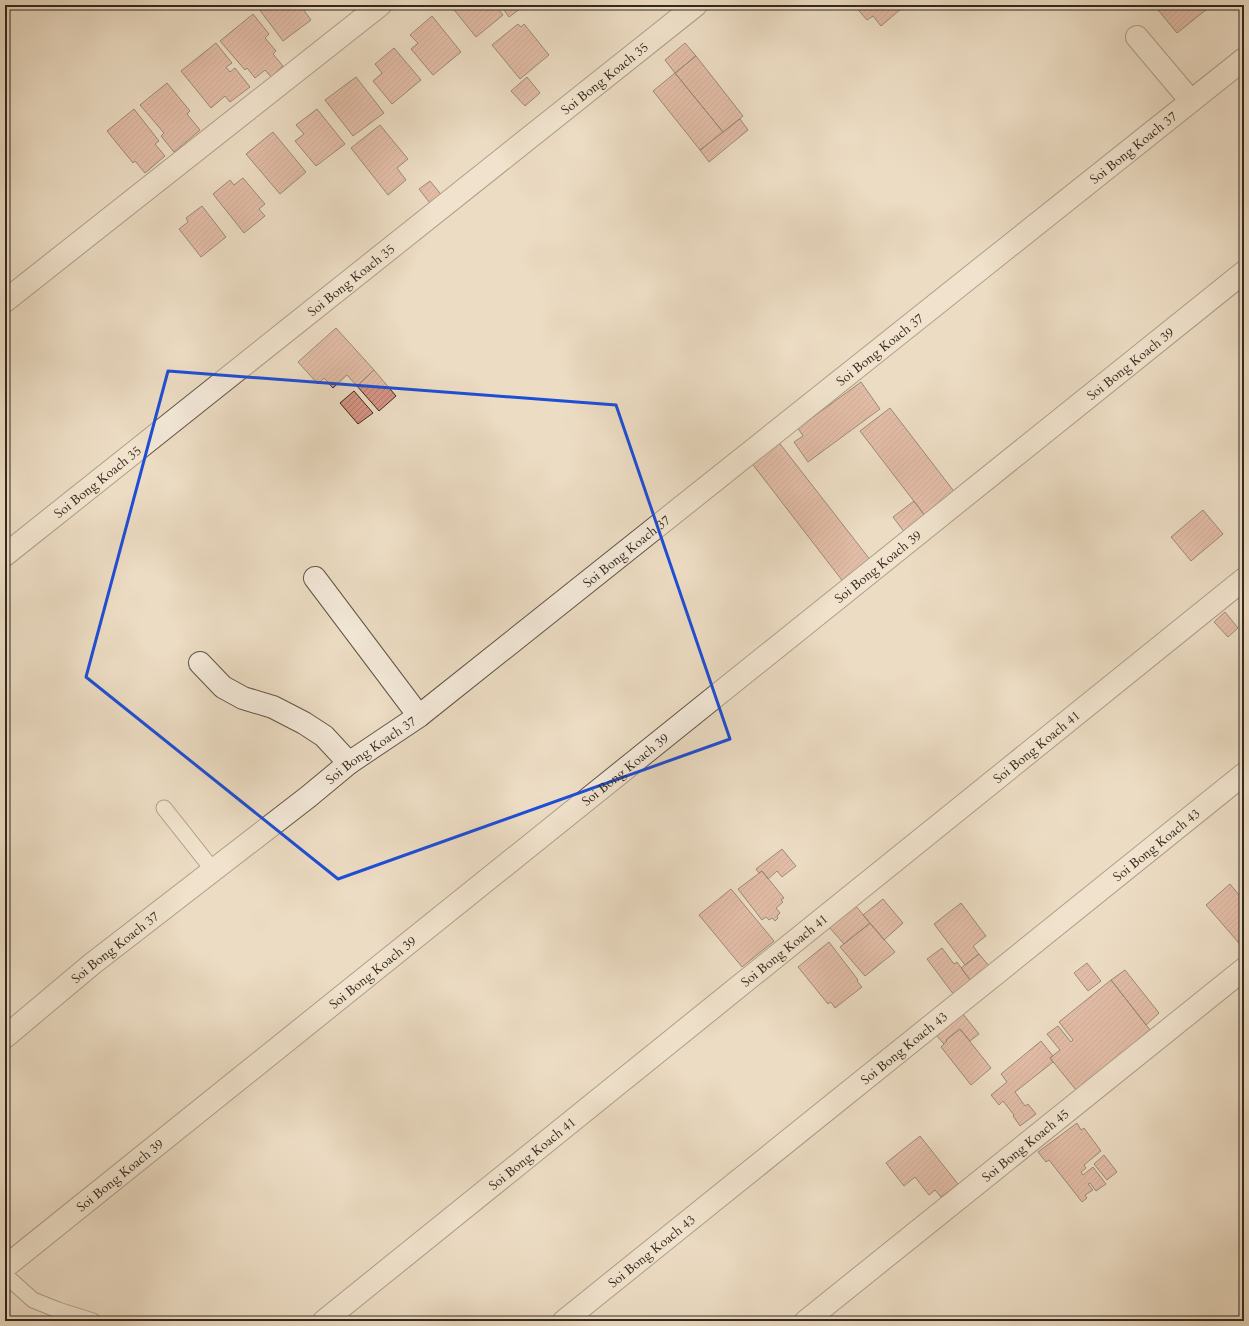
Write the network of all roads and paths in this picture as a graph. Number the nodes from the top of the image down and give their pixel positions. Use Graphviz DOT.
graph roads {
  1 [pos="380,5"];
  2 [pos="696,5"];
  3 [pos="1137,36"];
  4 [pos="1244,59"];
  5 [pos="1191,101"];
  6 [pos="1244,272"];
  7 [pos="5,300"];
  8 [pos="5,555"];
  9 [pos="315,578"];
  10 [pos="1244,579"];
  11 [pos="200,663"];
  12 [pos="419,716"];
  13 [pos="349,762"];
  14 [pos="1244,774"];
  15 [pos="164,808"];
  16 [pos="213,870"];
  17 [pos="1244,969"];
  18 [pos="5,1037"];
  19 [pos="5,1267"];
  20 [pos="5,1275"];
  21 [pos="93,1321"];
  22 [pos="324,1321"];
  23 [pos="564,1321"];
  24 [pos="806,1321"];
  1 -- 7 [label="street"];
  2 -- 8 [label="street, Soi Bong Koach 35"];
  3 -- 5 [label="street"];
  4 -- 5 [label="street, Soi Bong Koach 37"];
  5 -- 12 [label="street, Soi Bong Koach 37"];
  6 -- 19 [label="street, Soi Bong Koach 39"];
  9 -- 12 [label="street"];
  10 -- 22 [label="street, Soi Bong Koach 41"];
  11 -- 13 [label="street"];
  12 -- 13 [label="street, Soi Bong Koach 37"];
  13 -- 16 [label="street, Soi Bong Koach 37"];
  14 -- 23 [label="street, Soi Bong Koach 43"];
  15 -- 16 [label="lane"];
  16 -- 18 [label="street, Soi Bong Koach 37"];
  17 -- 24 [label="street, Soi Bong Koach 45"];
  20 -- 21 [label="lane"];
}
